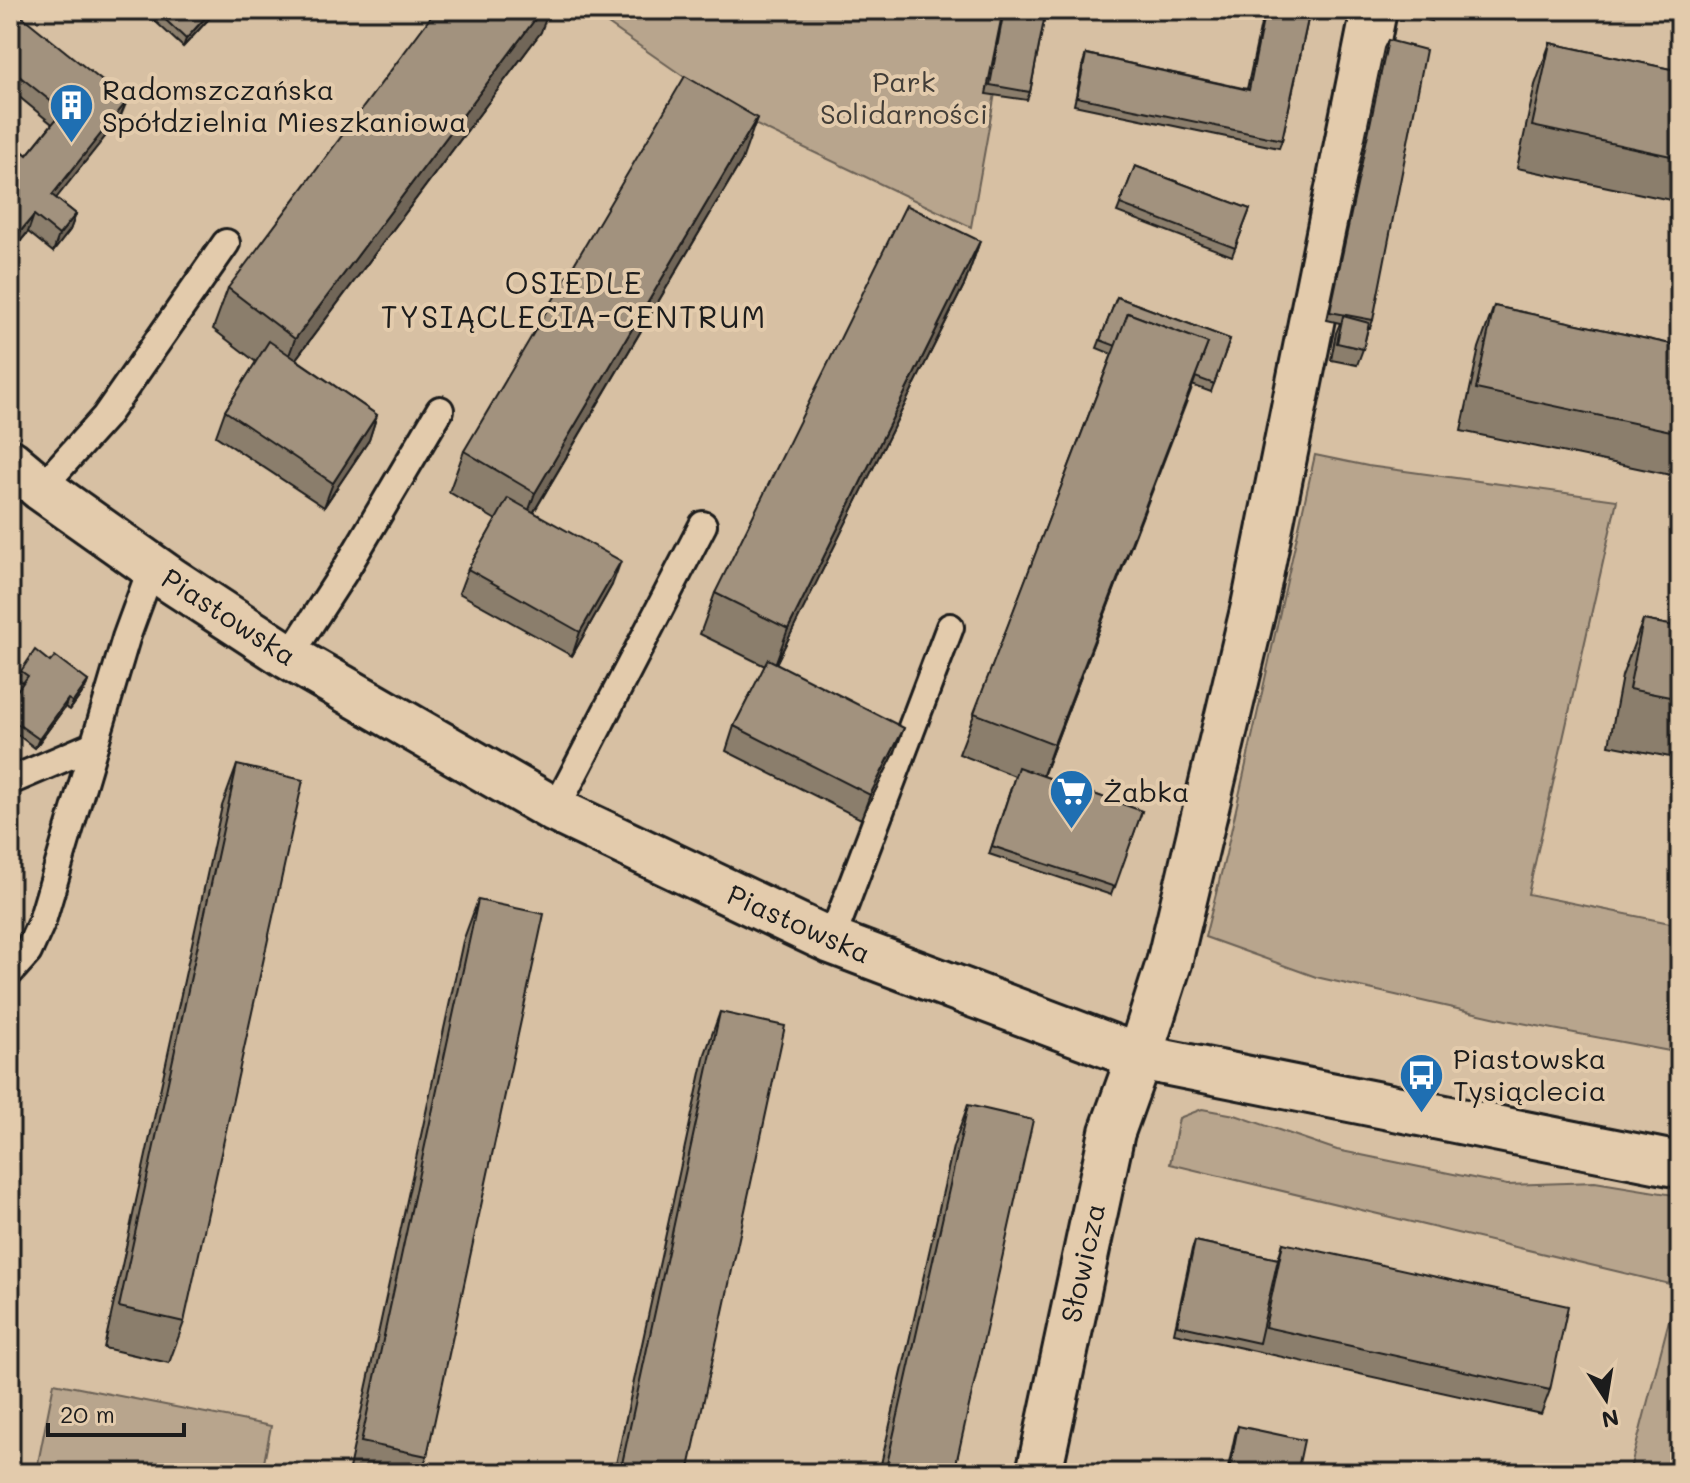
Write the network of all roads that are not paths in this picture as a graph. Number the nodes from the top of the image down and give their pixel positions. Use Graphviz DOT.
graph roads {
  1 [pos="1374,10"];
  2 [pos="226,243"];
  3 [pos="440,410"];
  4 [pos="26,475"];
  5 [pos="703,525"];
  6 [pos="152,567"];
  7 [pos="950,627"];
  8 [pos="289,657"];
  9 [pos="94,745"];
  10 [pos="10,781"];
  11 [pos="555,810"];
  12 [pos="831,941"];
  13 [pos="10,972"];
  14 [pos="1139,1057"];
  15 [pos="1680,1165"];
  16 [pos="1039,1473"];
  1 -- 14 [label="street, Słowicza"];
  2 -- 4 [label="lane"];
  3 -- 8 [label="lane"];
  4 -- 6 [label="street, Piastowska"];
  5 -- 11 [label="lane"];
  6 -- 8 [label="street, Piastowska"];
  6 -- 9 [label="lane"];
  7 -- 12 [label="lane"];
  8 -- 11 [label="street, Piastowska"];
  9 -- 10 [label="lane"];
  9 -- 13 [label="lane"];
  11 -- 12 [label="street, Piastowska"];
  12 -- 14 [label="street, Piastowska"];
  14 -- 15 [label="street, Piastowska"];
  14 -- 16 [label="street, Słowicza"];
}
